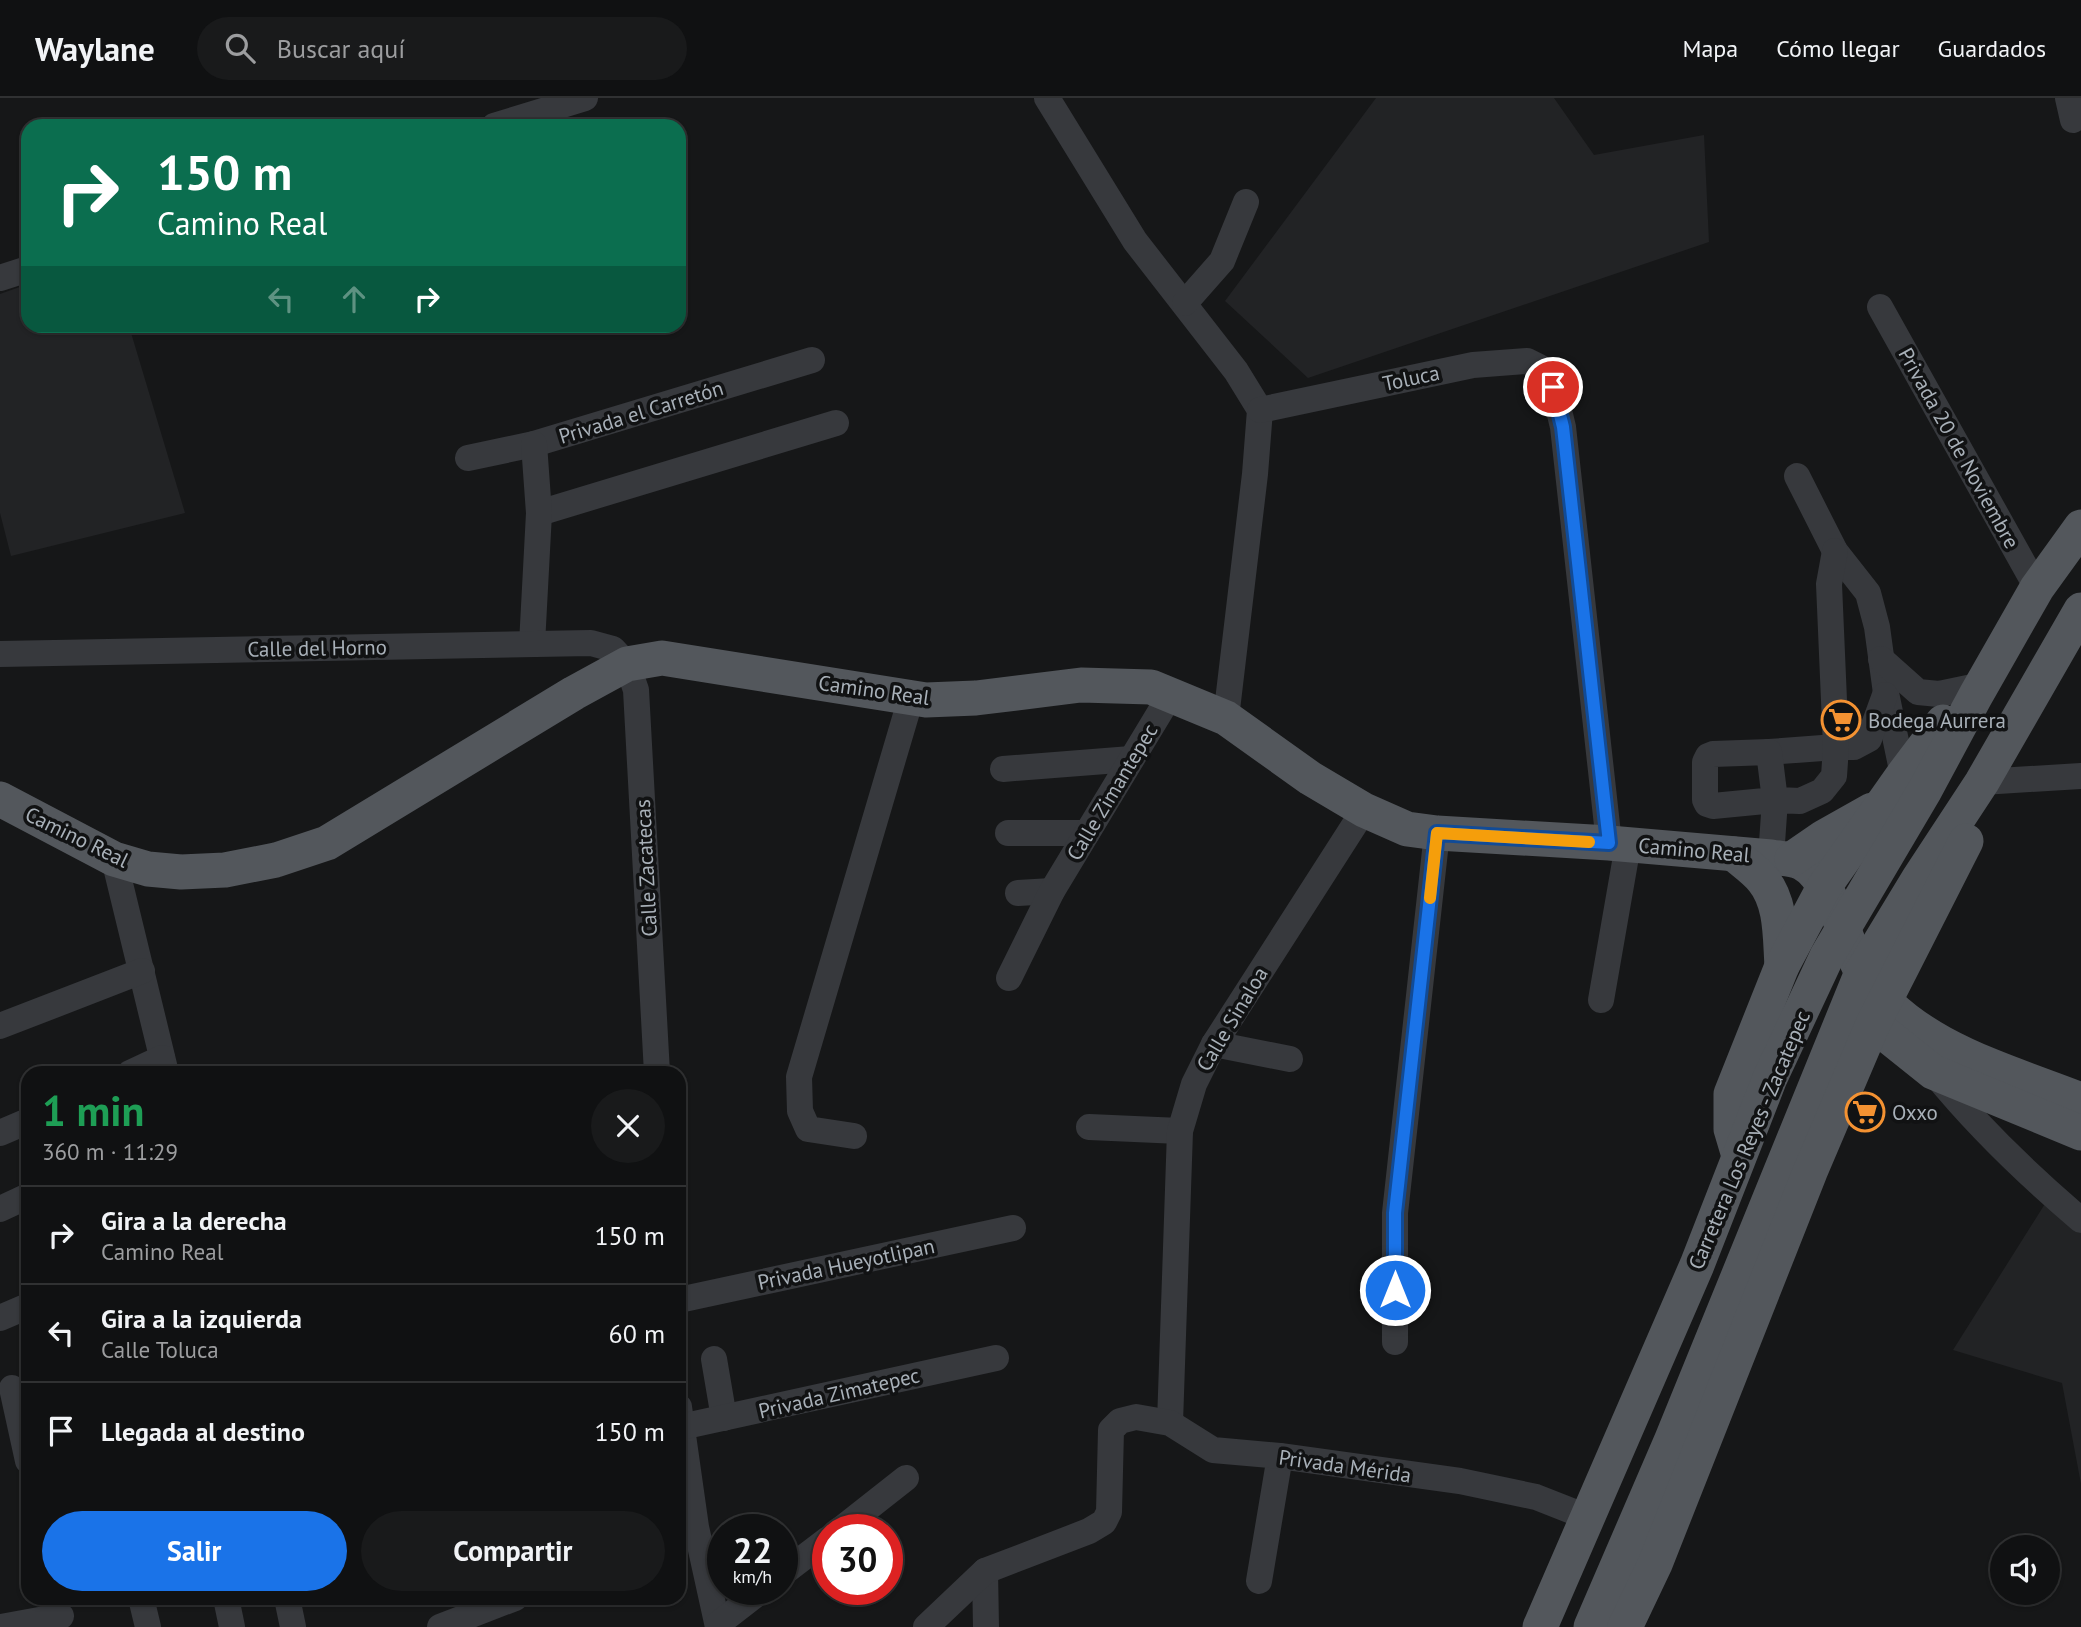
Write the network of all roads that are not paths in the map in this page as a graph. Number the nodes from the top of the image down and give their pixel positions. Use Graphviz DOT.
graph roads {
  1 [pos="585,98"];
  2 [pos="1047,98"];
  3 [pos="518,119"];
  4 [pos="1246,202"];
  5 [pos="21,272"];
  6 [pos="0,278"];
  7 [pos="1185,303"];
  8 [pos="1880,307"];
  9 [pos="812,360"];
  10 [pos="1260,410"];
  11 [pos="836,423"];
  12 [pos="534,444"];
  13 [pos="468,458"];
  14 [pos="1797,476"];
  15 [pos="540,513"];
  16 [pos="2081,527"];
  17 [pos="1835,551"];
  18 [pos="2037,588"];
  19 [pos="2081,610"];
  20 [pos="532,644"];
  21 [pos="2068,651"];
  22 [pos="0,654"];
  23 [pos="1881,659"];
  24 [pos="627,664"];
  25 [pos="1979,690"];
  26 [pos="1886,693"];
  27 [pos="1171,694"];
  28 [pos="911,698"];
  29 [pos="1226,718"];
  30 [pos="1836,747"];
  31 [pos="1769,752"];
  32 [pos="1131,759"];
  33 [pos="1003,769"];
  34 [pos="1903,775"];
  35 [pos="2081,776"];
  36 [pos="1973,795"];
  37 [pos="0,799"];
  38 [pos="1775,800"];
  39 [pos="1882,805"];
  40 [pos="1364,810"];
  41 [pos="1008,833"];
  42 [pos="1087,833"];
  43 [pos="1437,833"];
  44 [pos="1618,844"];
  45 [pos="1734,854"];
  46 [pos="1781,858"];
  47 [pos="114,859"];
  48 [pos="1052,891"];
  49 [pos="1018,893"];
  50 [pos="1817,900"];
  51 [pos="1835,942"];
  52 [pos="1782,966"];
  53 [pos="142,971"];
  54 [pos="1009,978"];
  55 [pos="1867,999"];
  56 [pos="1601,1000"];
  57 [pos="0,1026"];
  58 [pos="1214,1044"];
  59 [pos="1290,1059"];
  60 [pos="164,1065"];
  61 [pos="657,1066"];
  62 [pos="1933,1072"];
  63 [pos="21,1124"];
  64 [pos="2081,1124"];
  65 [pos="1089,1127"];
  66 [pos="1180,1131"];
  67 [pos="0,1133"];
  68 [pos="854,1136"];
  69 [pos="1739,1156"];
  70 [pos="21,1199"];
  71 [pos="0,1209"];
  72 [pos="2081,1220"];
  73 [pos="1013,1228"];
  74 [pos="686,1298"];
  75 [pos="21,1309"];
  76 [pos="0,1318"];
  77 [pos="1395,1342"];
  78 [pos="996,1358"];
  79 [pos="714,1359"];
  80 [pos="12,1388"];
  81 [pos="686,1417"];
  82 [pos="724,1418"];
  83 [pos="1170,1423"];
  84 [pos="21,1429"];
  85 [pos="1280,1456"];
  86 [pos="906,1478"];
  87 [pos="686,1502"];
  88 [pos="860,1514"];
  89 [pos="1587,1517"];
  90 [pos="688,1531"];
  91 [pos="812,1551"];
  92 [pos="798,1562"];
  93 [pos="985,1571"];
  94 [pos="1259,1581"];
  95 [pos="143,1605"];
  96 [pos="227,1605"];
  97 [pos="288,1605"];
  98 [pos="497,1605"];
  99 [pos="743,1605"];
  100 [pos="60,1611"];
  101 [pos="0,1612"];
  102 [pos="718,1625"];
  103 [pos="1,1627"];
  104 [pos="148,1627"];
  105 [pos="232,1627"];
  106 [pos="293,1627"];
  107 [pos="440,1627"];
  108 [pos="926,1627"];
  109 [pos="986,1627"];
  110 [pos="1540,1627"];
  111 [pos="1591,1627"];
  112 [pos="1625,1627"];
  1 -- 3 [label="street"];
  2 -- 7 [label="street"];
  4 -- 7 [label="street"];
  5 -- 6 [label="street"];
  7 -- 10 [label="street"];
  8 -- 18 [label="street, Privada 20 de Noviembre"];
  9 -- 12 [label="street, Privada el Carretón"];
  10 -- 29 [label="street"];
  10 -- 44 [label="street, Toluca"];
  11 -- 15 [label="street"];
  12 -- 13 [label="street, Privada el Carretón"];
  12 -- 15 [label="street"];
  14 -- 17 [label="street"];
  15 -- 20 [label="street"];
  16 -- 18 [label="main road, Carretera Los Reyes - Zacatepec"];
  17 -- 23 [label="street"];
  17 -- 30 [label="street"];
  18 -- 25 [label="main road, Carretera Los Reyes - Zacatepec"];
  19 -- 21 [label="main road, Carretera Los Reyes - Zacatepec"];
  20 -- 22 [label="street, Calle del Horno"];
  20 -- 24 [label="street, Calle del Horno"];
  21 -- 36 [label="main road, Carretera Los Reyes - Zacatepec"];
  23 -- 25 [label="street"];
  23 -- 26 [label="street"];
  24 -- 28 [label="main road, Camino Real"];
  24 -- 47 [label="main road, Camino Real"];
  24 -- 61 [label="street, Calle Zacatecas"];
  25 -- 34 [label="main road"];
  25 -- 51 [label="main road, Carretera Los Reyes - Zacatepec"];
  26 -- 30 [label="street"];
  26 -- 34 [label="street"];
  27 -- 28 [label="main road, Camino Real"];
  27 -- 29 [label="main road, Camino Real"];
  27 -- 32 [label="street, Calle Zimantepec"];
  28 -- 68 [label="street"];
  29 -- 40 [label="main road, Camino Real"];
  30 -- 31 [label="street"];
  30 -- 38 [label="street"];
  31 -- 38 [label="street"];
  31 -- 38 [label="street"];
  32 -- 33 [label="street"];
  32 -- 42 [label="street, Calle Zimantepec"];
  34 -- 39 [label="main road"];
  35 -- 36 [label="street"];
  36 -- 55 [label="main road, Carretera Los Reyes - Zacatepec"];
  37 -- 47 [label="main road, Camino Real"];
  38 -- 46 [label="street"];
  39 -- 46 [label="main road"];
  39 -- 50 [label="main road"];
  40 -- 43 [label="main road, Camino Real"];
  40 -- 58 [label="street, Calle Sinaloa"];
  41 -- 42 [label="street"];
  42 -- 48 [label="street, Calle Zimantepec"];
  43 -- 44 [label="main road, Camino Real"];
  43 -- 77 [label="street"];
  44 -- 45 [label="main road, Camino Real"];
  44 -- 56 [label="street"];
  45 -- 46 [label="main road, Camino Real"];
  45 -- 52 [label="main road"];
  46 -- 50 [label="main road, Camino Real"];
  47 -- 53 [label="street"];
  48 -- 49 [label="street"];
  48 -- 54 [label="street, Calle Zimantepec"];
  50 -- 51 [label="main road, Camino Real"];
  50 -- 52 [label="main road"];
  51 -- 55 [label="main road, Camino Real"];
  51 -- 69 [label="main road, Carretera Los Reyes - Zacatepec"];
  52 -- 69 [label="main road"];
  53 -- 57 [label="street"];
  53 -- 60 [label="street"];
  55 -- 62 [label="main road"];
  55 -- 64 [label="main road"];
  55 -- 111 [label="main road, Carretera Los Reyes - Zacatepec"];
  55 -- 112 [label="main road"];
  58 -- 59 [label="street"];
  58 -- 66 [label="street, Calle Sinaloa"];
  62 -- 64 [label="main road"];
  62 -- 72 [label="street"];
  63 -- 67 [label="street"];
  65 -- 66 [label="street"];
  66 -- 83 [label="street, Calle Sinaloa"];
  69 -- 89 [label="main road, Carretera Los Reyes - Zacatepec"];
  70 -- 71 [label="street"];
  73 -- 74 [label="street, Privada Hueyotlipan"];
  75 -- 76 [label="street"];
  78 -- 82 [label="street, Privada Zimatepec"];
  79 -- 82 [label="street"];
  80 -- 84 [label="street"];
  81 -- 82 [label="street, Privada Zimatepec"];
  83 -- 85 [label="street, Privada Mérida"];
  83 -- 93 [label="street, Privada Mérida"];
  85 -- 89 [label="street, Privada Mérida"];
  85 -- 94 [label="street"];
  86 -- 88 [label="street"];
  87 -- 90 [label="street"];
  89 -- 110 [label="main road, Carretera Los Reyes - Zacatepec"];
  90 -- 102 [label="street"];
  91 -- 92 [label="street"];
  93 -- 108 [label="street"];
  93 -- 109 [label="street"];
  95 -- 104 [label="street"];
  96 -- 105 [label="street"];
  97 -- 106 [label="street"];
  98 -- 107 [label="street"];
  99 -- 102 [label="street"];
  100 -- 101 [label="street"];
  100 -- 103 [label="street"];
}
